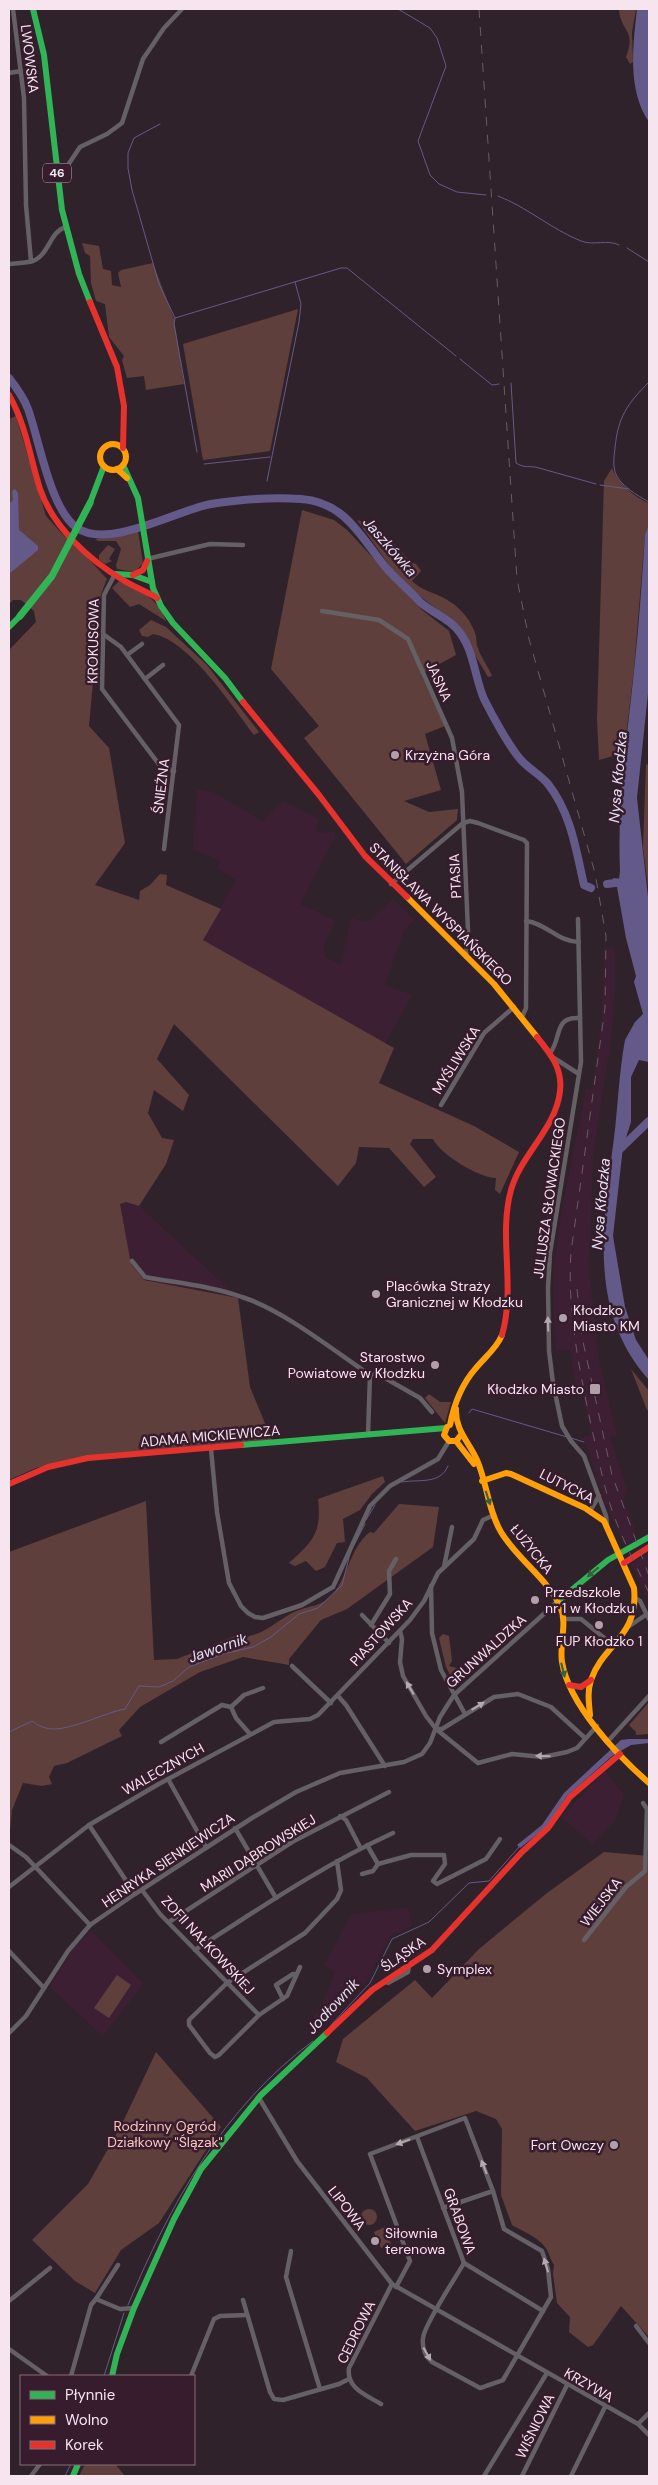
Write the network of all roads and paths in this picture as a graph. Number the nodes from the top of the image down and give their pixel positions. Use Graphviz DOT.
graph roads {
  1 [pos="33,9"];
  2 [pos="182,9"];
  3 [pos="11,12"];
  4 [pos="21,72"];
  5 [pos="9,73"];
  6 [pos="58,175"];
  7 [pos="66,226"];
  8 [pos="31,262"];
  9 [pos="9,264"];
  10 [pos="9,395"];
  11 [pos="122,431"];
  12 [pos="115,444"];
  13 [pos="123,448"];
  14 [pos="104,466"];
  15 [pos="117,468"];
  16 [pos="98,486"];
  17 [pos="244,545"];
  18 [pos="147,559"];
  19 [pos="115,574"];
  20 [pos="133,576"];
  21 [pos="152,582"];
  22 [pos="139,587"];
  23 [pos="158,599"];
  24 [pos="322,611"];
  25 [pos="9,627"];
  26 [pos="103,634"];
  27 [pos="142,644"];
  28 [pos="127,654"];
  29 [pos="164,665"];
  30 [pos="145,679"];
  31 [pos="174,771"];
  32 [pos="463,823"];
  33 [pos="164,849"];
  34 [pos="391,884"];
  35 [pos="578,919"];
  36 [pos="526,921"];
  37 [pos="579,942"];
  38 [pos="466,957"];
  39 [pos="514,1008"];
  40 [pos="522,1017"];
  41 [pos="580,1018"];
  42 [pos="552,1055"];
  43 [pos="579,1074"];
  44 [pos="441,1105"];
  45 [pos="132,1261"];
  46 [pos="370,1375"];
  47 [pos="432,1412"];
  48 [pos="450,1433"];
  49 [pos="368,1435"];
  50 [pos="211,1449"];
  51 [pos="481,1477"];
  52 [pos="9,1484"];
  53 [pos="599,1496"];
  54 [pos="590,1511"];
  55 [pos="494,1515"];
  56 [pos="607,1524"];
  57 [pos="452,1527"];
  58 [pos="649,1537"];
  59 [pos="649,1547"];
  60 [pos="621,1554"];
  61 [pos="396,1559"];
  62 [pos="624,1562"];
  63 [pos="444,1567"];
  64 [pos="431,1586"];
  65 [pos="568,1594"];
  66 [pos="635,1598"];
  67 [pos="557,1602"];
  68 [pos="647,1614"];
  69 [pos="362,1615"];
  70 [pos="563,1616"];
  71 [pos="649,1619"];
  72 [pos="371,1624"];
  73 [pos="628,1627"];
  74 [pos="400,1631"];
  75 [pos="389,1643"];
  76 [pos="614,1646"];
  77 [pos="292,1666"];
  78 [pos="591,1680"];
  79 [pos="569,1685"];
  80 [pos="263,1688"];
  81 [pos="454,1695"];
  82 [pos="338,1696"];
  83 [pos="649,1696"];
  84 [pos="331,1703"];
  85 [pos="230,1707"];
  86 [pos="465,1714"];
  87 [pos="590,1717"];
  88 [pos="597,1726"];
  89 [pos="436,1729"];
  90 [pos="250,1734"];
  91 [pos="585,1738"];
  92 [pos="161,1742"];
  93 [pos="615,1748"];
  94 [pos="385,1766"];
  95 [pos="168,1779"];
  96 [pos="649,1783"];
  97 [pos="388,1792"];
  98 [pos="643,1802"];
  99 [pos="340,1816"];
  100 [pos="89,1825"];
  101 [pos="235,1828"];
  102 [pos="393,1833"];
  103 [pos="500,1839"];
  104 [pos="9,1845"];
  105 [pos="367,1845"];
  106 [pos="206,1847"];
  107 [pos="360,1847"];
  108 [pos="647,1851"];
  109 [pos="337,1861"];
  110 [pos="378,1864"];
  111 [pos="34,1866"];
  112 [pos="256,1866"];
  113 [pos="362,1874"];
  114 [pos="9,1887"];
  115 [pos="142,1890"];
  116 [pos="135,1894"];
  117 [pos="276,1898"];
  118 [pos="169,1922"];
  119 [pos="90,1925"];
  120 [pos="584,1940"];
  121 [pos="196,1950"];
  122 [pos="9,1951"];
  123 [pos="300,1966"];
  124 [pos="296,1975"];
  125 [pos="227,1983"];
  126 [pos="44,1988"];
  127 [pos="282,1999"];
  128 [pos="259,2015"];
  129 [pos="9,2033"];
  130 [pos="259,2098"];
  131 [pos="417,2136"];
  132 [pos="493,2191"];
  133 [pos="443,2208"];
  134 [pos="290,2251"];
  135 [pos="464,2263"];
  136 [pos="118,2265"];
  137 [pos="50,2268"];
  138 [pos="394,2286"];
  139 [pos="96,2299"];
  140 [pos="243,2300"];
  141 [pos="9,2301"];
  142 [pos="134,2308"];
  143 [pos="437,2310"];
  144 [pos="543,2311"];
  145 [pos="247,2314"];
  146 [pos="636,2326"];
  147 [pos="649,2343"];
  148 [pos="9,2349"];
  149 [pos="517,2355"];
  150 [pos="547,2373"];
  151 [pos="46,2375"];
  152 [pos="72,2375"];
  153 [pos="112,2375"];
  154 [pos="191,2375"];
  155 [pos="348,2379"];
  156 [pos="567,2385"];
  157 [pos="320,2389"];
  158 [pos="381,2404"];
  159 [pos="605,2407"];
  160 [pos="649,2413"];
  161 [pos="638,2424"];
  162 [pos="649,2434"];
  163 [pos="39,2465"];
  164 [pos="31,2476"];
  165 [pos="484,2476"];
  166 [pos="522,2476"];
  167 [pos="571,2476"];
  1 -- 6 [label="main road, 46"];
  2 -- 6 [label="street"];
  3 -- 4 [label="street, LWOWSKA"];
  4 -- 5 [label="street"];
  4 -- 8 [label="street, LWOWSKA"];
  6 -- 7 [label="main road, 46"];
  7 -- 8 [label="street"];
  7 -- 11 [label="main road, 46"];
  8 -- 9 [label="street"];
  10 -- 19 [label="main road"];
  11 -- 12 [label="main road, 46"];
  11 -- 13 [label="main road, 46"];
  12 -- 13 [label="main road"];
  12 -- 14 [label="main road, 46"];
  13 -- 15 [label="main road, 46"];
  14 -- 15 [label="main road"];
  14 -- 16 [label="main road, 46"];
  15 -- 16 [label="main road, 46"];
  15 -- 18 [label="main road, STANISŁAWA WYSPIAŃSKIEGO"];
  16 -- 25 [label="main road, 46, bridge"];
  17 -- 18 [label="street"];
  18 -- 20 [label="main road"];
  18 -- 21 [label="main road, STANISŁAWA WYSPIAŃSKIEGO"];
  19 -- 20 [label="main road"];
  19 -- 22 [label="main road"];
  19 -- 26 [label="street, KROKUSOWA"];
  20 -- 21 [label="main road"];
  21 -- 22 [label="main road"];
  21 -- 23 [label="main road, STANISŁAWA WYSPIAŃSKIEGO"];
  22 -- 23 [label="main road"];
  23 -- 34 [label="main road, STANISŁAWA WYSPIAŃSKIEGO"];
  24 -- 32 [label="street, JASNA"];
  26 -- 28 [label="street"];
  26 -- 31 [label="street, KROKUSOWA"];
  27 -- 28 [label="street"];
  28 -- 30 [label="street"];
  29 -- 30 [label="street"];
  30 -- 31 [label="street, ŚNIEŻNA"];
  31 -- 33 [label="street, ŚNIEŻNA"];
  32 -- 34 [label="street"];
  32 -- 36 [label="street"];
  32 -- 38 [label="street, PTASIA"];
  34 -- 38 [label="main road, STANISŁAWA WYSPIAŃSKIEGO"];
  35 -- 37 [label="street, JULIUSZA SŁOWACKIEGO"];
  36 -- 37 [label="street"];
  36 -- 40 [label="street"];
  37 -- 41 [label="street, JULIUSZA SŁOWACKIEGO"];
  38 -- 39 [label="main road, STANISŁAWA WYSPIAŃSKIEGO"];
  39 -- 40 [label="main road, STANISŁAWA WYSPIAŃSKIEGO"];
  39 -- 44 [label="street, MYŚLIWSKA"];
  40 -- 42 [label="main road, STANISŁAWA WYSPIAŃSKIEGO"];
  41 -- 42 [label="street"];
  41 -- 43 [label="street, JULIUSZA SŁOWACKIEGO"];
  42 -- 43 [label="street"];
  42 -- 48 [label="main road, STANISŁAWA WYSPIAŃSKIEGO"];
  53 -- 43 [label="street, JULIUSZA SŁOWACKIEGO, one-way"];
  45 -- 46 [label="street"];
  46 -- 47 [label="street"];
  46 -- 49 [label="street"];
  48 -- 49 [label="main road, ADAMA MICKIEWICZA"];
  48 -- 50 [label="street"];
  48 -- 51 [label="main road, ŁUŻYCKA"];
  48 -- 51 [label="main road, ŁUŻYCKA"];
  49 -- 50 [label="main road, ADAMA MICKIEWICZA"];
  50 -- 52 [label="main road, ADAMA MICKIEWICZA"];
  51 -- 54 [label="main road, LUTYCKA"];
  51 -- 55 [label="main road, ŁUŻYCKA, one-way"];
  53 -- 54 [label="street"];
  53 -- 56 [label="street, JULIUSZA SŁOWACKIEGO"];
  54 -- 56 [label="main road, LUTYCKA"];
  55 -- 63 [label="street, PIASTOWSKA"];
  55 -- 67 [label="main road, ŁUŻYCKA"];
  56 -- 60 [label="main road, LUTYCKA"];
  57 -- 63 [label="street"];
  58 -- 60 [label="main road, GRUNWALDZKA"];
  59 -- 62 [label="main road"];
  60 -- 62 [label="main road, LUTYCKA"];
  60 -- 65 [label="main road, GRUNWALDZKA, one-way"];
  61 -- 72 [label="street"];
  62 -- 66 [label="main road, LUTYCKA"];
  63 -- 64 [label="street, PIASTOWSKA"];
  64 -- 74 [label="street, PIASTOWSKA"];
  64 -- 81 [label="street"];
  65 -- 67 [label="main road, GRUNWALDZKA"];
  65 -- 70 [label="main road"];
  66 -- 68 [label="street"];
  66 -- 73 [label="main road"];
  67 -- 70 [label="main road, ŁUŻYCKA"];
  67 -- 81 [label="street, GRUNWALDZKA"];
  68 -- 71 [label="street"];
  68 -- 73 [label="street"];
  69 -- 72 [label="street"];
  70 -- 76 [label="street"];
  70 -- 79 [label="main road, one-way"];
  72 -- 75 [label="street"];
  73 -- 76 [label="main road"];
  74 -- 75 [label="street, PIASTOWSKA"];
  89 -- 74 [label="street, one-way"];
  75 -- 82 [label="street, PIASTOWSKA"];
  76 -- 78 [label="main road"];
  77 -- 84 [label="street"];
  78 -- 79 [label="main road"];
  78 -- 87 [label="main road"];
  79 -- 87 [label="main road"];
  80 -- 85 [label="street"];
  81 -- 86 [label="street"];
  81 -- 89 [label="street, GRUNWALDZKA"];
  82 -- 84 [label="street, WALECZNYCH"];
  82 -- 94 [label="street"];
  83 -- 93 [label="street, ŚLĄSKA"];
  84 -- 90 [label="street, WALECZNYCH"];
  85 -- 90 [label="street"];
  85 -- 92 [label="street"];
  86 -- 89 [label="street"];
  86 -- 91 [label="street, one-way"];
  87 -- 88 [label="main road"];
  88 -- 91 [label="street"];
  88 -- 93 [label="main road"];
  91 -- 89 [label="street, one-way"];
  89 -- 94 [label="street, GRUNWALDZKA"];
  90 -- 95 [label="street, WALECZNYCH"];
  93 -- 96 [label="main road"];
  93 -- 130 [label="main road, ŚLĄSKA"];
  94 -- 101 [label="street, HENRYKA SIENKIEWICZA"];
  95 -- 100 [label="street, WALECZNYCH"];
  95 -- 106 [label="street"];
  97 -- 99 [label="street, MARII DĄBROWSKIEJ"];
  98 -- 108 [label="street, WIEJSKA"];
  99 -- 107 [label="street"];
  99 -- 112 [label="street, MARII DĄBROWSKIEJ"];
  100 -- 111 [label="street, WALECZNYCH"];
  100 -- 116 [label="street"];
  101 -- 106 [label="street, HENRYKA SIENKIEWICZA"];
  101 -- 112 [label="street"];
  102 -- 105 [label="street"];
  103 -- 110 [label="street"];
  104 -- 111 [label="street"];
  105 -- 107 [label="street"];
  105 -- 110 [label="street"];
  106 -- 115 [label="street, HENRYKA SIENKIEWICZA"];
  107 -- 109 [label="street"];
  108 -- 120 [label="street, WIEJSKA"];
  109 -- 117 [label="street"];
  109 -- 125 [label="street"];
  110 -- 113 [label="street"];
  111 -- 114 [label="street, WALECZNYCH"];
  111 -- 119 [label="street"];
  112 -- 117 [label="street"];
  112 -- 118 [label="street, MARII DĄBROWSKIEJ"];
  115 -- 116 [label="street, HENRYKA SIENKIEWICZA"];
  115 -- 118 [label="street, ZOFII NAŁKOWSKIEJ"];
  116 -- 119 [label="street, HENRYKA SIENKIEWICZA"];
  117 -- 121 [label="street"];
  118 -- 121 [label="street, ZOFII NAŁKOWSKIEJ"];
  119 -- 126 [label="street, HENRYKA SIENKIEWICZA"];
  121 -- 125 [label="street, ZOFII NAŁKOWSKIEJ"];
  122 -- 126 [label="street"];
  123 -- 124 [label="street"];
  124 -- 127 [label="street"];
  124 -- 127 [label="street"];
  125 -- 128 [label="street, ZOFII NAŁKOWSKIEJ"];
  125 -- 128 [label="street"];
  126 -- 129 [label="street, HENRYKA SIENKIEWICZA"];
  127 -- 128 [label="street"];
  130 -- 138 [label="street, LIPOWA"];
  130 -- 142 [label="main road, ŚLĄSKA"];
  132 -- 131 [label="street, GRABOWA, one-way"];
  131 -- 133 [label="street, GRABOWA"];
  131 -- 138 [label="street, CEDROWA, one-way"];
  132 -- 133 [label="street"];
  144 -- 132 [label="street, GRABOWA, one-way"];
  133 -- 135 [label="street, GRABOWA"];
  134 -- 157 [label="street"];
  135 -- 143 [label="street, GRABOWA"];
  135 -- 144 [label="street"];
  136 -- 139 [label="street"];
  137 -- 141 [label="street"];
  138 -- 143 [label="street, LIPOWA"];
  138 -- 155 [label="street, CEDROWA"];
  139 -- 142 [label="street"];
  139 -- 152 [label="street"];
  140 -- 145 [label="street"];
  142 -- 153 [label="main road, ŚLĄSKA"];
  143 -- 149 [label="street, LIPOWA"];
  143 -- 149 [label="street, GRABOWA, one-way"];
  144 -- 149 [label="street, GRABOWA"];
  145 -- 154 [label="street"];
  145 -- 157 [label="street"];
  146 -- 147 [label="street"];
  148 -- 151 [label="street"];
  149 -- 150 [label="street, KRZYWA"];
  150 -- 156 [label="street, KRZYWA"];
  150 -- 165 [label="street"];
  155 -- 157 [label="street"];
  155 -- 158 [label="street, CEDROWA"];
  156 -- 159 [label="street, KRZYWA"];
  156 -- 166 [label="street, WIŚNIOWA"];
  159 -- 161 [label="street, KRZYWA"];
  159 -- 167 [label="street"];
  160 -- 161 [label="street"];
  161 -- 162 [label="street, KRZYWA"];
  163 -- 164 [label="street"];
}
